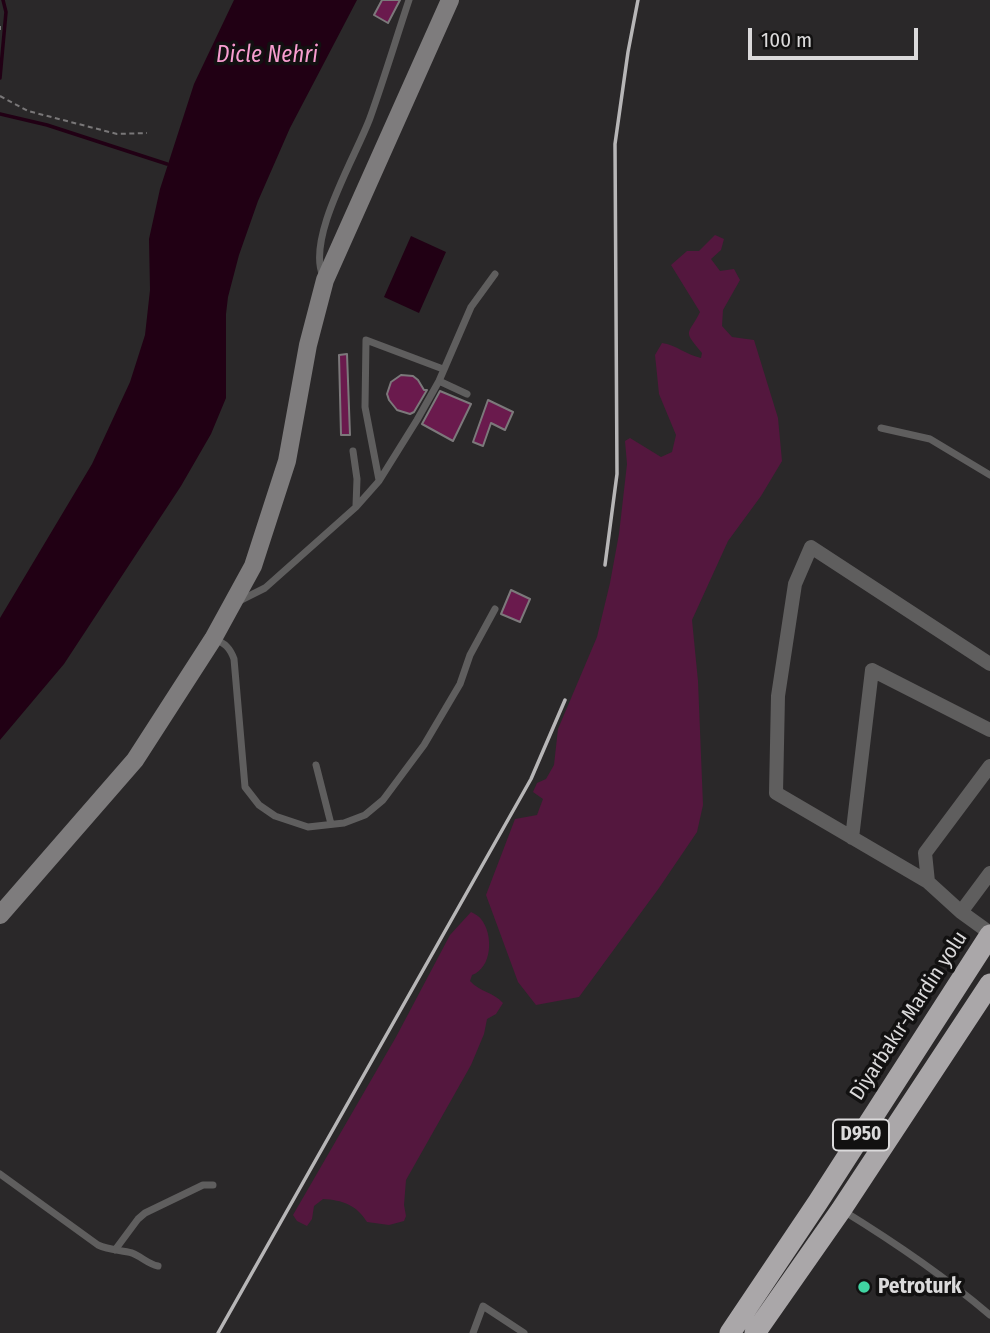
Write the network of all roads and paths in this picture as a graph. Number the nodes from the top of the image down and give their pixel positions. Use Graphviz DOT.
graph roads {
  1 [pos="409,0"];
  2 [pos="450,0"];
  3 [pos="0,96"];
  4 [pos="147,133"];
  5 [pos="495,274"];
  6 [pos="325,280"];
  7 [pos="443,369"];
  8 [pos="439,381"];
  9 [pos="467,394"];
  10 [pos="881,428"];
  11 [pos="353,451"];
  12 [pos="990,475"];
  13 [pos="379,481"];
  14 [pos="356,507"];
  15 [pos="232,604"];
  16 [pos="495,609"];
  17 [pos="213,639"];
  18 [pos="990,664"];
  19 [pos="990,730"];
  20 [pos="316,765"];
  21 [pos="990,766"];
  22 [pos="331,824"];
  23 [pos="852,838"];
  24 [pos="990,873"];
  25 [pos="928,882"];
  26 [pos="961,912"];
  27 [pos="0,915"];
  28 [pos="990,934"];
  29 [pos="990,984"];
  30 [pos="0,1174"];
  31 [pos="213,1185"];
  32 [pos="841,1210"];
  33 [pos="115,1250"];
  34 [pos="158,1266"];
  35 [pos="990,1315"];
  36 [pos="473,1333"];
  37 [pos="524,1333"];
  38 [pos="730,1333"];
  39 [pos="755,1333"];
  1 -- 6 [label="lane"];
  2 -- 6 [label="street"];
  3 -- 4 [label="path"];
  5 -- 7 [label="lane"];
  6 -- 15 [label="street"];
  7 -- 8 [label="lane"];
  7 -- 13 [label="lane"];
  8 -- 9 [label="lane"];
  8 -- 13 [label="lane"];
  10 -- 12 [label="lane"];
  11 -- 14 [label="lane"];
  13 -- 14 [label="lane"];
  14 -- 15 [label="lane"];
  15 -- 17 [label="street"];
  16 -- 22 [label="lane"];
  17 -- 22 [label="lane"];
  17 -- 27 [label="street"];
  18 -- 23 [label="street"];
  19 -- 23 [label="street"];
  20 -- 22 [label="lane"];
  21 -- 25 [label="street"];
  23 -- 25 [label="street"];
  24 -- 26 [label="street"];
  25 -- 26 [label="street"];
  26 -- 28 [label="street"];
  28 -- 38 [label="highway, Diyarbakır-Mardin yolu / D950"];
  29 -- 32 [label="highway, D950"];
  30 -- 33 [label="lane"];
  31 -- 33 [label="lane"];
  32 -- 35 [label="lane"];
  32 -- 39 [label="highway, D950"];
  33 -- 34 [label="lane"];
  36 -- 37 [label="lane"];
}
